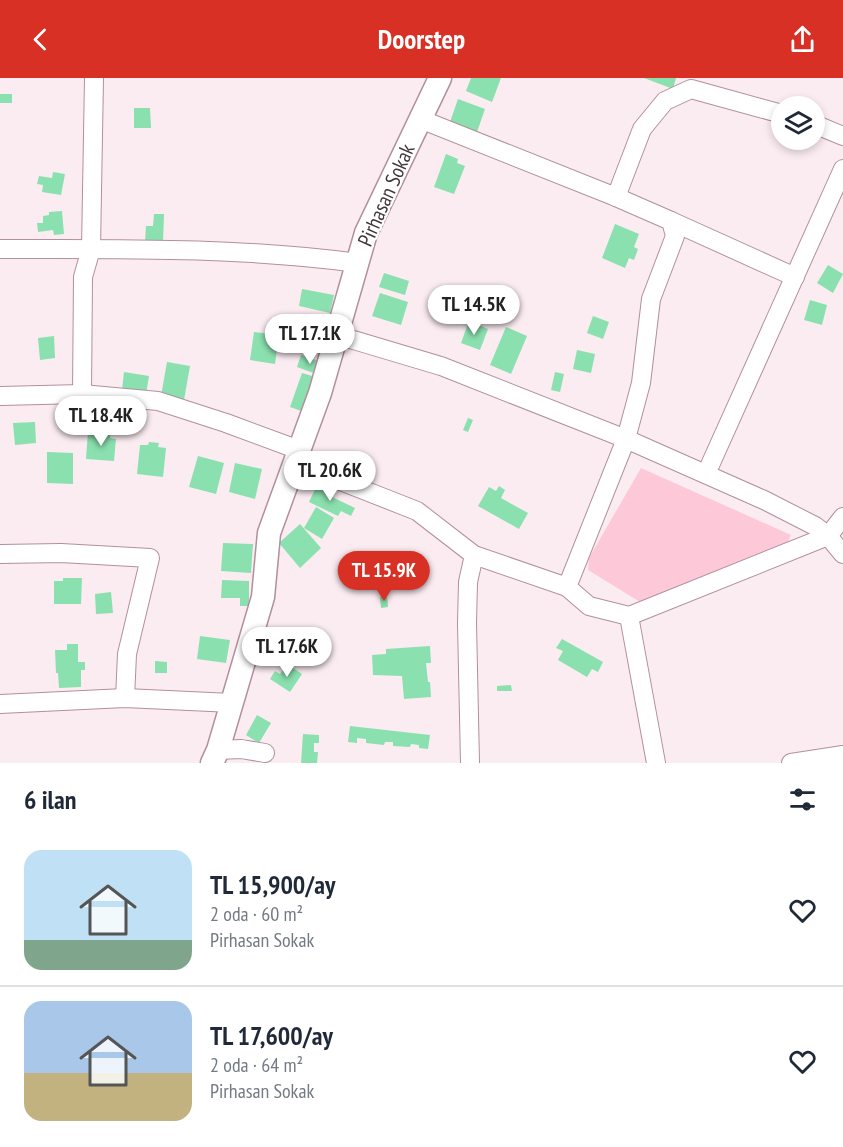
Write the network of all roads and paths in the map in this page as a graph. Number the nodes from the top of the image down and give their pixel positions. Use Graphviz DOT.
graph roads {
  1 [pos="94,78"];
  2 [pos="440,78"];
  3 [pos="771,111"];
  4 [pos="420,119"];
  5 [pos="825,128"];
  6 [pos="843,135"];
  7 [pos="843,169"];
  8 [pos="616,197"];
  9 [pos="671,221"];
  10 [pos="0,249"];
  11 [pos="91,249"];
  12 [pos="358,263"];
  13 [pos="795,277"];
  14 [pos="337,335"];
  15 [pos="82,394"];
  16 [pos="0,396"];
  17 [pos="626,439"];
  18 [pos="297,457"];
  19 [pos="706,474"];
  20 [pos="843,517"];
  21 [pos="828,536"];
  22 [pos="0,554"];
  23 [pos="843,554"];
  24 [pos="474,555"];
  25 [pos="567,587"];
  26 [pos="629,616"];
  27 [pos="125,698"];
  28 [pos="232,703"];
  29 [pos="0,704"];
  30 [pos="265,753"];
  31 [pos="843,755"];
  32 [pos="215,757"];
  33 [pos="470,763"];
  34 [pos="656,763"];
  35 [pos="791,763"];
  1 -- 11 [label="street"];
  2 -- 4 [label="street, Pirhasan Sokak"];
  3 -- 8 [label="street"];
  4 -- 8 [label="street"];
  4 -- 12 [label="street, Pirhasan Sokak"];
  5 -- 6 [label="street"];
  7 -- 13 [label="street"];
  8 -- 9 [label="street"];
  9 -- 13 [label="street"];
  9 -- 17 [label="street"];
  10 -- 11 [label="street"];
  11 -- 12 [label="street"];
  11 -- 15 [label="street"];
  12 -- 14 [label="street, Pirhasan Sokak"];
  13 -- 19 [label="street"];
  14 -- 17 [label="street"];
  14 -- 18 [label="street, Pirhasan Sokak"];
  15 -- 16 [label="street"];
  15 -- 18 [label="street"];
  17 -- 19 [label="street"];
  17 -- 25 [label="street"];
  18 -- 24 [label="street"];
  18 -- 28 [label="street, Pirhasan Sokak"];
  19 -- 21 [label="street"];
  20 -- 21 [label="street"];
  21 -- 23 [label="street"];
  21 -- 26 [label="street"];
  22 -- 27 [label="street"];
  24 -- 25 [label="street"];
  24 -- 33 [label="street"];
  25 -- 26 [label="street"];
  26 -- 34 [label="street"];
  27 -- 28 [label="street"];
  27 -- 29 [label="street"];
  28 -- 32 [label="street, Pirhasan Sokak"];
  30 -- 32 [label="street"];
  31 -- 35 [label="street"];
}
